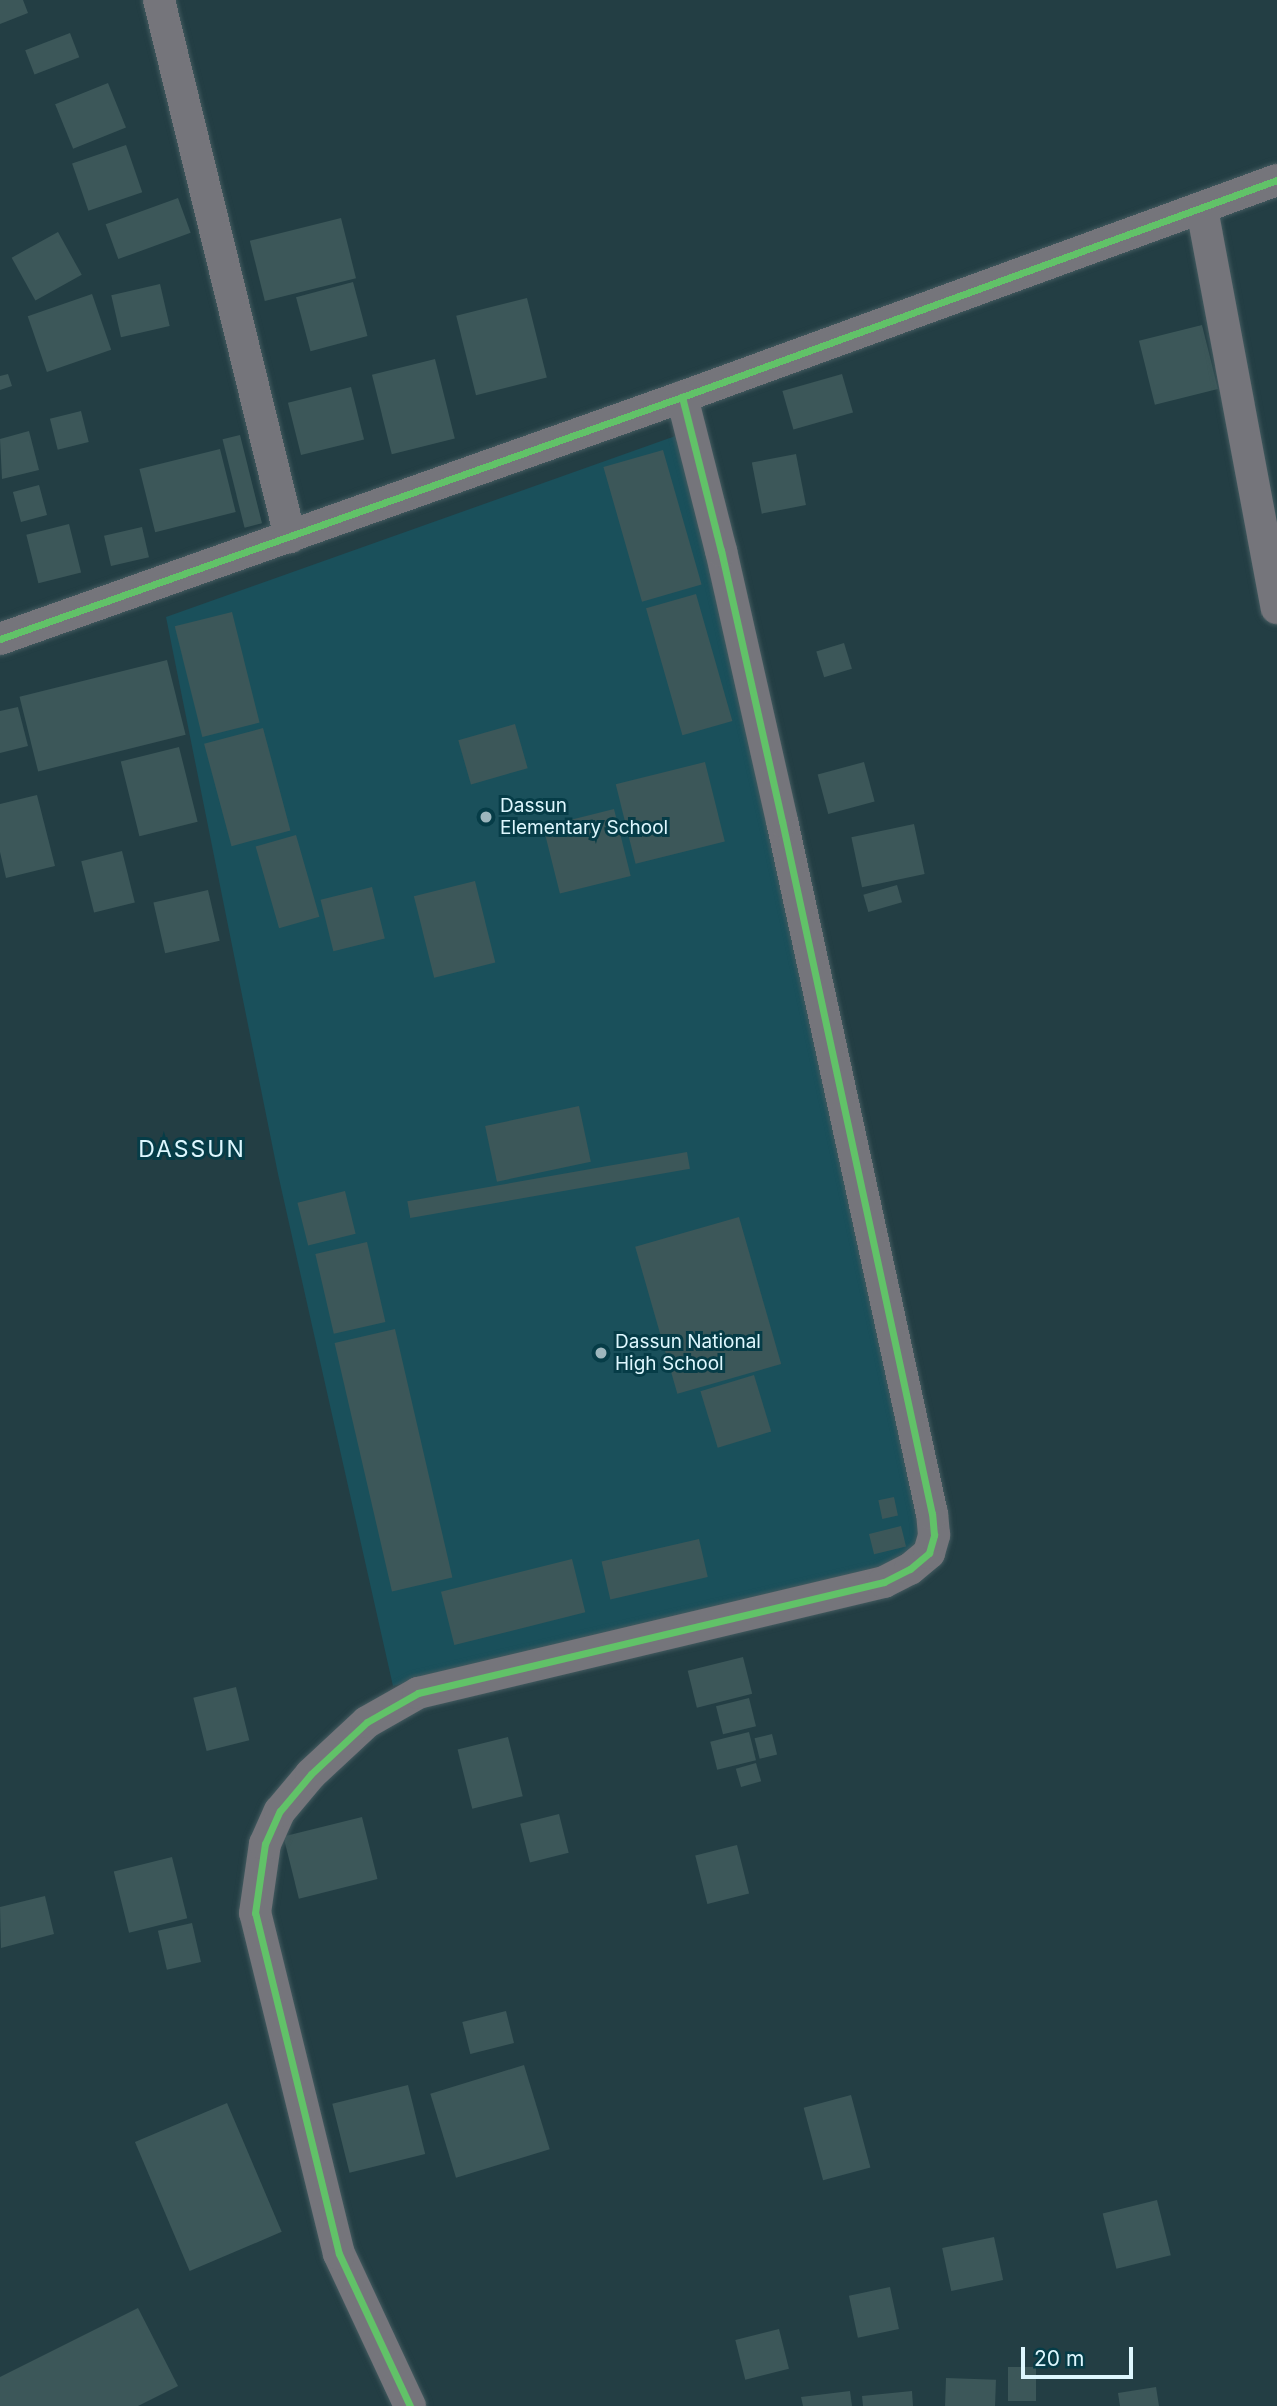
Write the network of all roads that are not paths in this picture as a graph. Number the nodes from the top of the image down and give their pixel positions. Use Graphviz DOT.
graph roads {
  1 [pos="159,0"];
  2 [pos="1277,180"];
  3 [pos="1202,209"];
  4 [pos="682,397"];
  5 [pos="290,537"];
  6 [pos="1277,608"];
  7 [pos="0,639"];
  8 [pos="410,2406"];
  1 -- 5 [label="street"];
  2 -- 3 [label="street"];
  3 -- 4 [label="street"];
  3 -- 6 [label="street"];
  4 -- 5 [label="street"];
  4 -- 8 [label="street"];
  5 -- 7 [label="street"];
}
